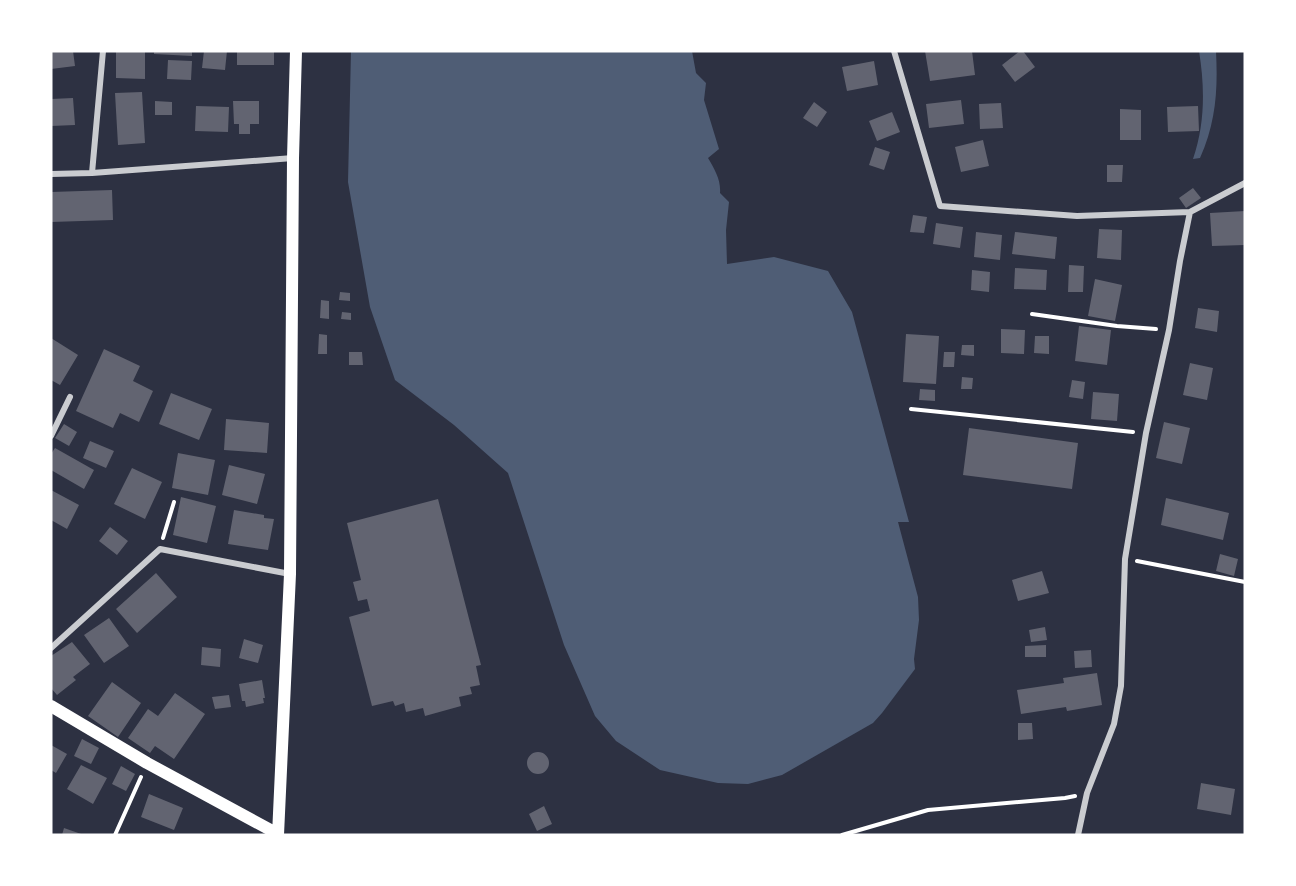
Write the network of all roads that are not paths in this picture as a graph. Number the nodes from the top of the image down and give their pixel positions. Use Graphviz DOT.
graph roads {
  1 [pos="103,51"];
  2 [pos="296,51"];
  3 [pos="894,51"];
  4 [pos="293,158"];
  5 [pos="92,173"];
  6 [pos="51,174"];
  7 [pos="1245,183"];
  8 [pos="1190,212"];
  9 [pos="70,397"];
  10 [pos="51,436"];
  11 [pos="290,574"];
  12 [pos="51,648"];
  13 [pos="51,706"];
  14 [pos="278,834"];
  15 [pos="1078,835"];
  1 -- 5 [label="street"];
  2 -- 4 [label="main road"];
  3 -- 8 [label="street"];
  4 -- 5 [label="street"];
  4 -- 11 [label="main road"];
  5 -- 6 [label="street"];
  7 -- 8 [label="street"];
  8 -- 15 [label="street"];
  9 -- 10 [label="street"];
  11 -- 12 [label="street"];
  11 -- 14 [label="main road"];
  13 -- 14 [label="main road"];
}
